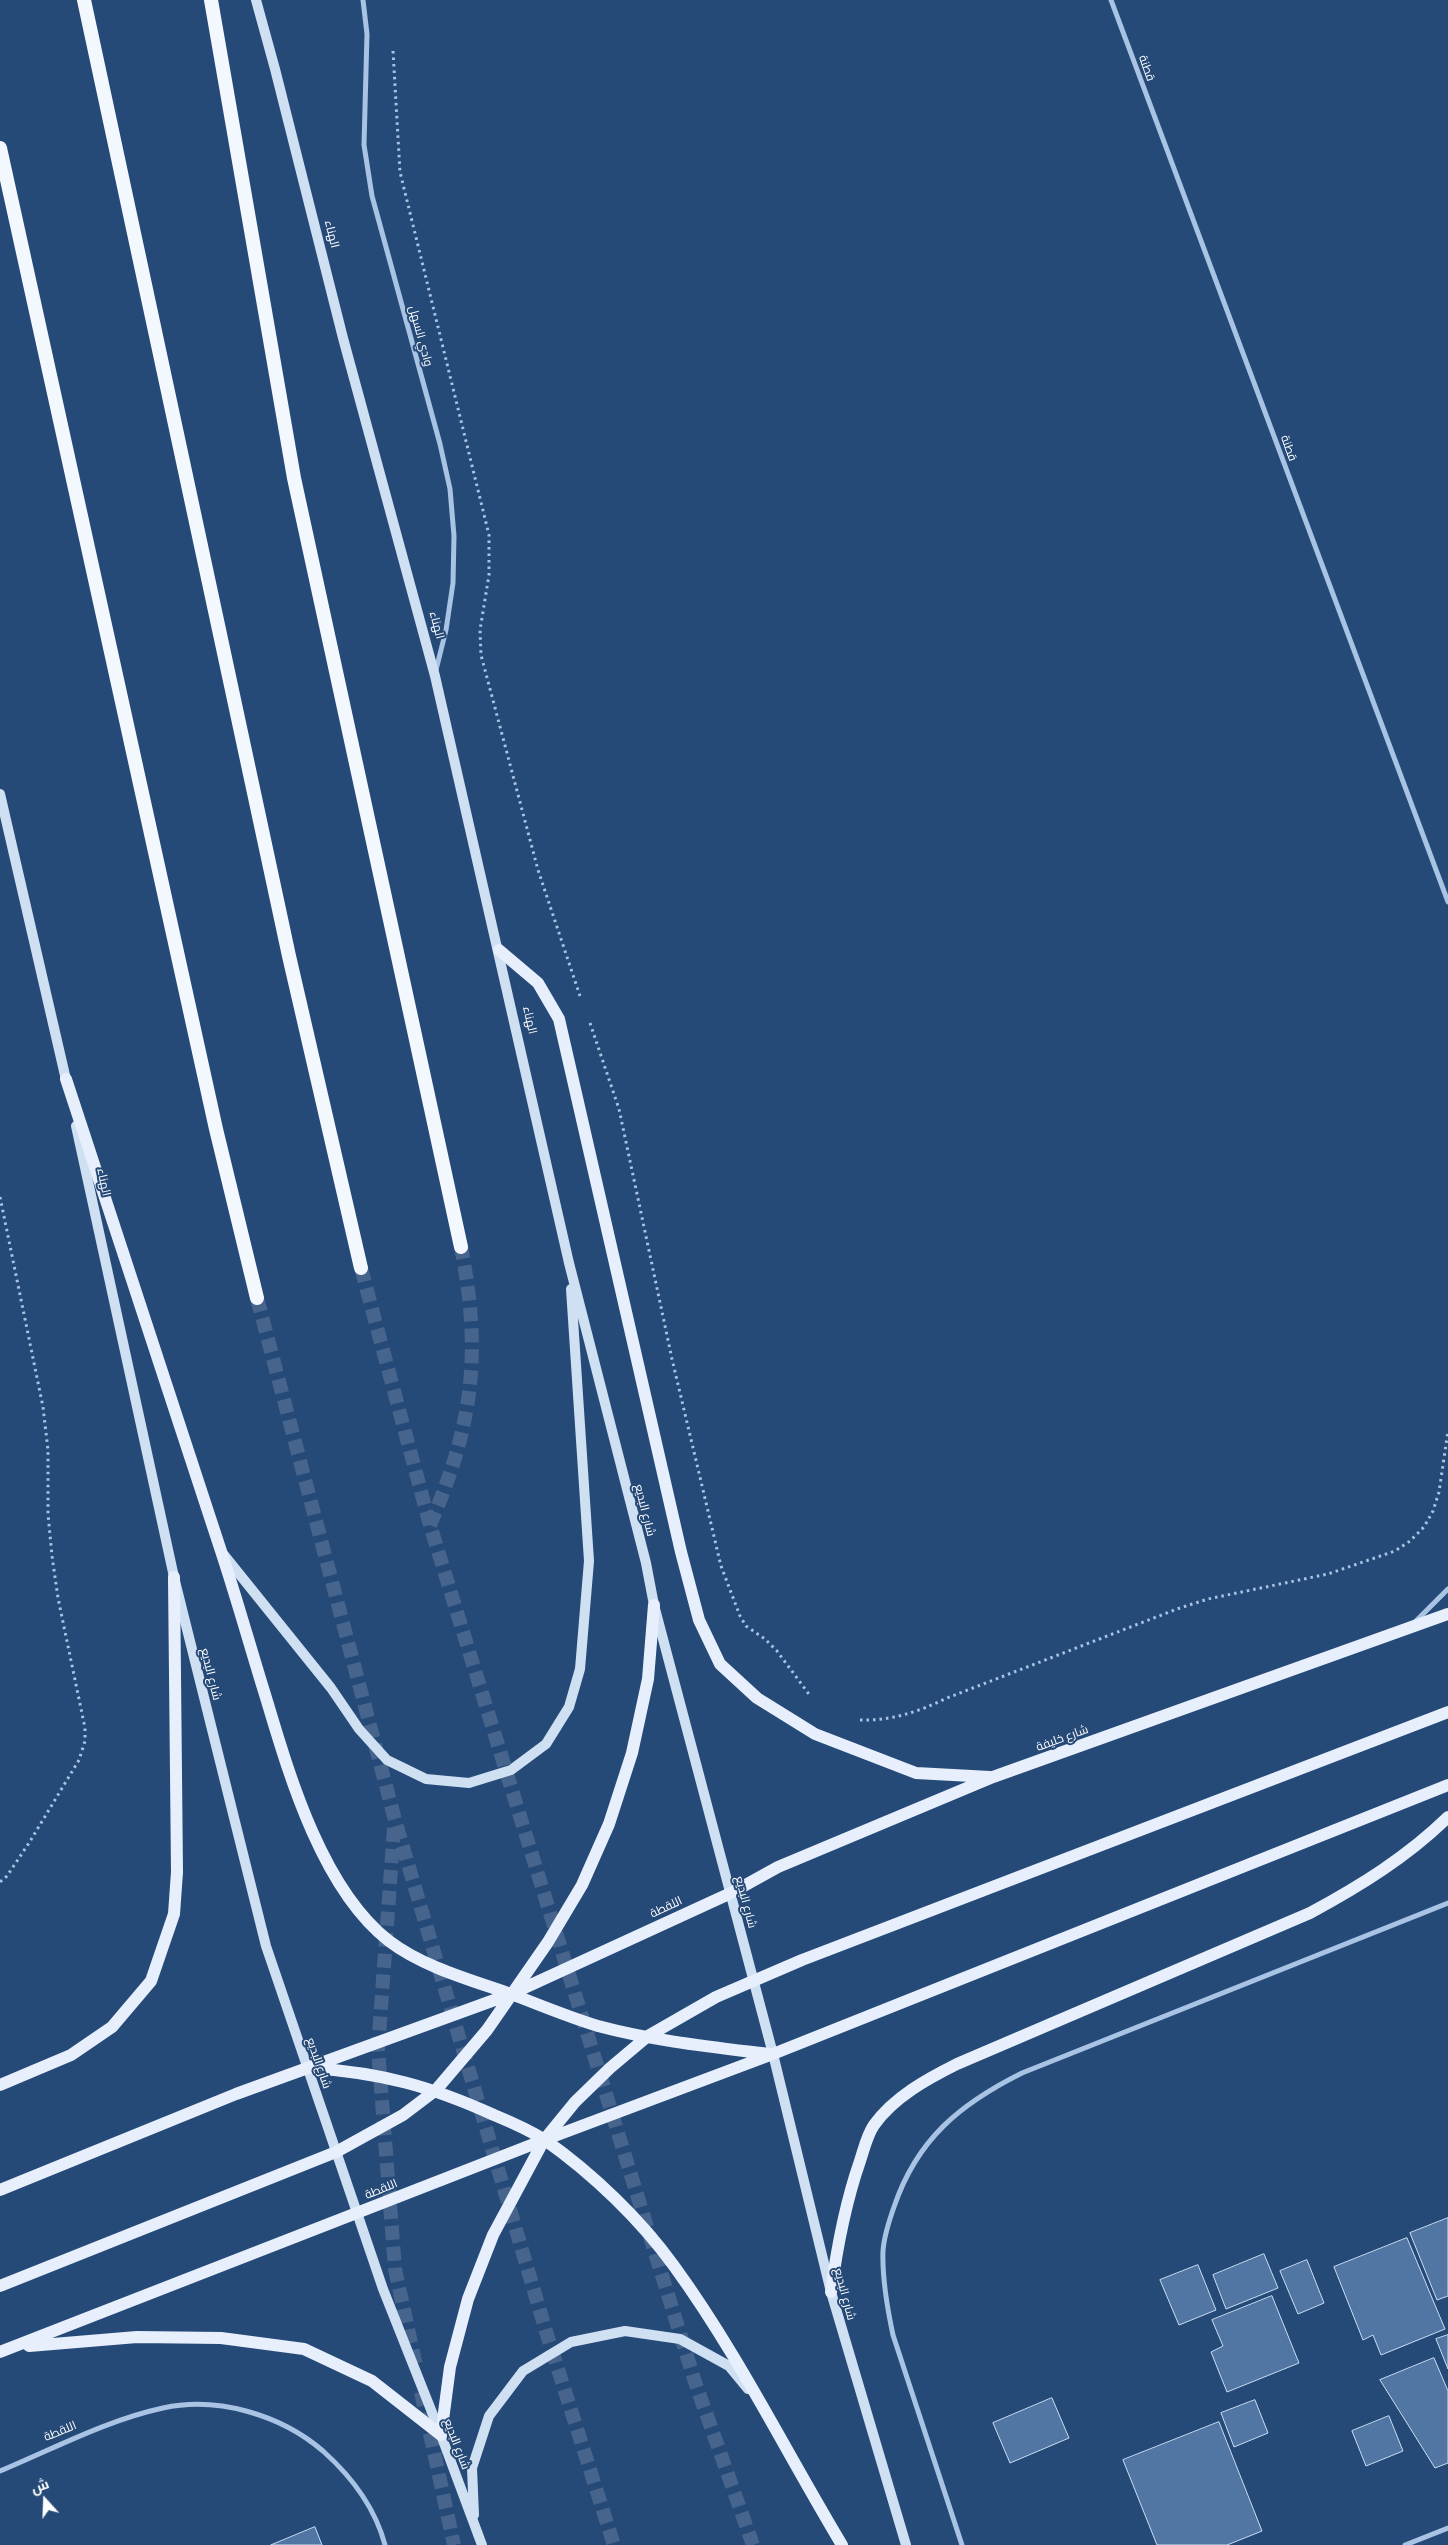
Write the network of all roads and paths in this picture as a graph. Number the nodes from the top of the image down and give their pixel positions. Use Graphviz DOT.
graph roads {
  1 [pos="84,0"];
  2 [pos="211,0"];
  3 [pos="256,0"];
  4 [pos="363,0"];
  5 [pos="1111,0"];
  6 [pos="392,43"];
  7 [pos="0,148"];
  8 [pos="435,676"];
  9 [pos="0,794"];
  10 [pos="1448,902"];
  11 [pos="499,950"];
  12 [pos="582,1001"];
  13 [pos="588,1017"];
  14 [pos="66,1079"];
  15 [pos="0,1197"];
  16 [pos="461,1247"];
  17 [pos="569,1263"];
  18 [pos="360,1268"];
  19 [pos="257,1298"];
  20 [pos="1448,1431"];
  21 [pos="222,1552"];
  22 [pos="174,1577"];
  23 [pos="1448,1589"];
  24 [pos="654,1605"];
  25 [pos="1448,1614"];
  26 [pos="1410,1627"];
  27 [pos="816,1702"];
  28 [pos="1448,1712"];
  29 [pos="850,1719"];
  30 [pos="993,1777"];
  31 [pos="1448,1785"];
  32 [pos="1448,1818"];
  33 [pos="0,1882"];
  34 [pos="731,1893"];
  35 [pos="1448,1903"];
  36 [pos="754,1980"];
  37 [pos="511,1994"];
  38 [pos="648,2036"];
  39 [pos="773,2054"];
  40 [pos="308,2068"];
  41 [pos="0,2085"];
  42 [pos="436,2090"];
  43 [pos="544,2140"];
  44 [pos="336,2152"];
  45 [pos="0,2190"];
  46 [pos="357,2214"];
  47 [pos="0,2286"];
  48 [pos="831,2292"];
  49 [pos="14,2347"];
  50 [pos="0,2352"];
  51 [pos="765,2409"];
  52 [pos="441,2435"];
  53 [pos="0,2471"];
  54 [pos="474,2526"];
  55 [pos="1448,2528"];
  56 [pos="385,2545"];
  57 [pos="482,2545"];
  58 [pos="842,2545"];
  59 [pos="906,2545"];
  60 [pos="962,2545"];
  61 [pos="1405,2545"];
  1 -- 18 [label="highway"];
  2 -- 16 [label="highway"];
  3 -- 8 [label="main road, الهناء"];
  4 -- 8 [label="street, وادي السهل"];
  5 -- 10 [label="street, قطنة"];
  6 -- 12 [label="path"];
  7 -- 19 [label="highway"];
  8 -- 11 [label="main road, الهناء"];
  9 -- 14 [label="main road, الهناء"];
  11 -- 17 [label="main road, الهناء"];
  11 -- 30 [label="main road"];
  13 -- 27 [label="path"];
  14 -- 21 [label="main road"];
  14 -- 22 [label="main road, الهناء"];
  15 -- 33 [label="path"];
  17 -- 21 [label="main road"];
  17 -- 24 [label="main road, شارع البديع"];
  20 -- 29 [label="path"];
  21 -- 37 [label="main road"];
  22 -- 40 [label="main road, شارع البديع"];
  22 -- 41 [label="main road"];
  23 -- 26 [label="street, شارع خليفة"];
  24 -- 34 [label="main road, شارع البديع"];
  24 -- 37 [label="main road"];
  25 -- 26 [label="main road, شارع خليفة"];
  26 -- 30 [label="main road, شارع خليفة"];
  28 -- 36 [label="main road"];
  30 -- 34 [label="main road, شارع خليفة"];
  31 -- 39 [label="main road"];
  32 -- 48 [label="main road"];
  34 -- 36 [label="main road, شارع البديع"];
  34 -- 37 [label="main road, اللقطة"];
  35 -- 60 [label="street"];
  36 -- 38 [label="main road"];
  36 -- 39 [label="main road, شارع البديع"];
  37 -- 38 [label="main road"];
  37 -- 40 [label="main road, اللقطة"];
  37 -- 42 [label="main road"];
  38 -- 39 [label="main road"];
  38 -- 43 [label="main road"];
  39 -- 43 [label="main road, اللقطة"];
  39 -- 48 [label="main road, شارع البديع"];
  40 -- 42 [label="main road"];
  40 -- 44 [label="main road, شارع البديع"];
  40 -- 45 [label="main road, اللقطة"];
  42 -- 43 [label="main road"];
  42 -- 44 [label="main road"];
  43 -- 46 [label="main road, اللقطة"];
  43 -- 51 [label="main road"];
  43 -- 52 [label="main road"];
  44 -- 46 [label="main road, شارع البديع"];
  44 -- 47 [label="main road"];
  46 -- 49 [label="main road, اللقطة"];
  46 -- 52 [label="main road, شارع البديع"];
  48 -- 59 [label="main road, شارع البديع"];
  49 -- 50 [label="main road, اللقطة"];
  49 -- 52 [label="main road"];
  51 -- 54 [label="main road"];
  51 -- 58 [label="main road"];
  52 -- 54 [label="main road, شارع البديع"];
  53 -- 56 [label="street, اللقطة"];
  54 -- 57 [label="main road, شارع البديع"];
  55 -- 61 [label="street"];
}
